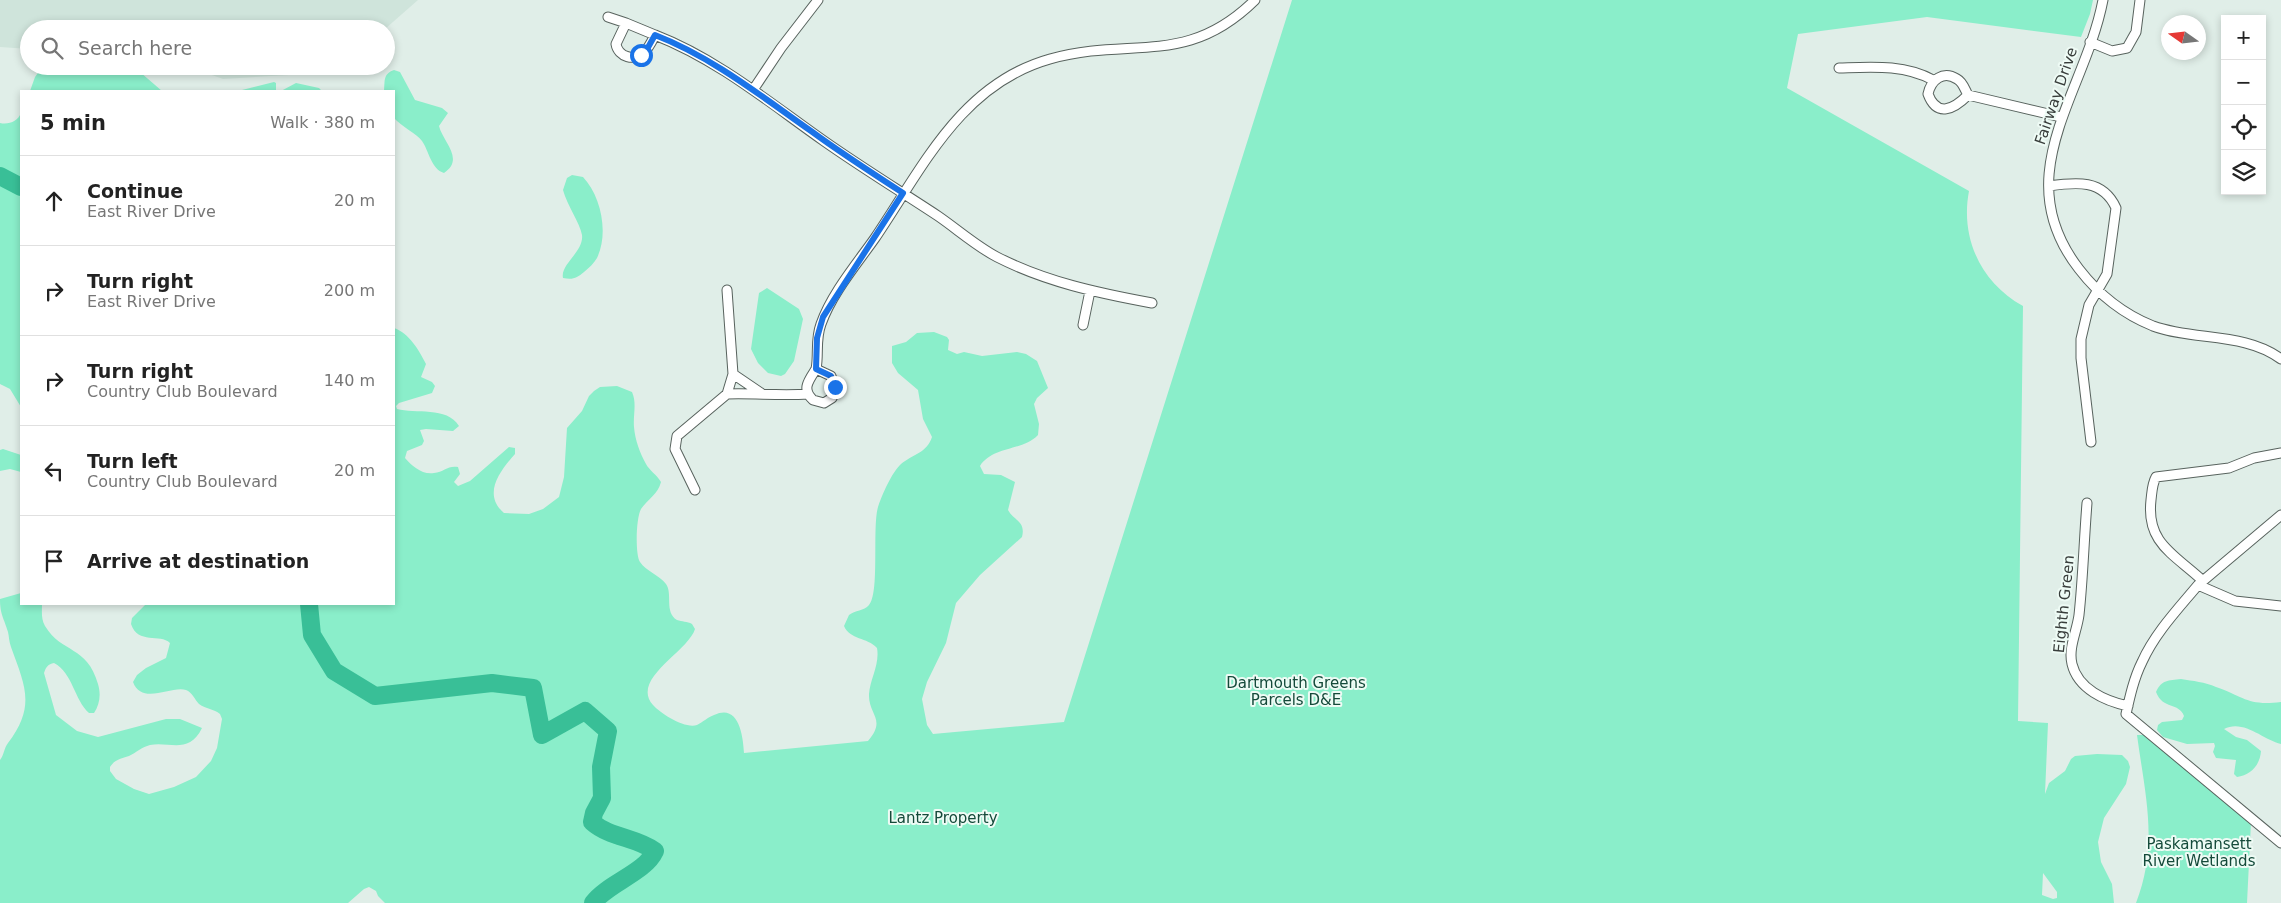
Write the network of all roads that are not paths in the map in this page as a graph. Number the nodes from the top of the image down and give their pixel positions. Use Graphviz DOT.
graph roads {
  1 [pos="818,0"];
  2 [pos="1255,0"];
  3 [pos="2103,0"];
  4 [pos="2140,0"];
  5 [pos="608,17"];
  6 [pos="626,23"];
  7 [pos="655,35"];
  8 [pos="2090,42"];
  9 [pos="1839,68"];
  10 [pos="1933,80"];
  11 [pos="753,90"];
  12 [pos="1968,96"];
  13 [pos="2061,117"];
  14 [pos="2049,186"];
  15 [pos="903,193"];
  16 [pos="728,290"];
  17 [pos="2096,290"];
  18 [pos="1090,292"];
  19 [pos="1152,303"];
  20 [pos="1083,325"];
  21 [pos="2281,359"];
  22 [pos="816,369"];
  23 [pos="733,374"];
  24 [pos="761,393"];
  25 [pos="727,394"];
  26 [pos="808,394"];
  27 [pos="2091,442"];
  28 [pos="2281,453"];
  29 [pos="694,490"];
  30 [pos="2086,503"];
  31 [pos="2281,515"];
  32 [pos="2200,583"];
  33 [pos="2281,606"];
  34 [pos="2127,710"];
  35 [pos="2281,843"];
  1 -- 11 [label="street"];
  2 -- 15 [label="street"];
  3 -- 8 [label="street, Fairway Drive"];
  4 -- 8 [label="street"];
  5 -- 6 [label="street"];
  6 -- 7 [label="street"];
  6 -- 7 [label="street"];
  7 -- 11 [label="street"];
  8 -- 13 [label="street, Fairway Drive"];
  9 -- 10 [label="street"];
  10 -- 12 [label="street"];
  10 -- 12 [label="street"];
  11 -- 15 [label="street"];
  12 -- 13 [label="street"];
  13 -- 14 [label="street, Fairway Drive"];
  14 -- 17 [label="street, Fairway Drive"];
  14 -- 17 [label="street"];
  15 -- 18 [label="street"];
  15 -- 22 [label="street"];
  16 -- 23 [label="street"];
  17 -- 21 [label="street, Fairway Drive"];
  17 -- 27 [label="street"];
  18 -- 19 [label="street"];
  18 -- 20 [label="street"];
  22 -- 26 [label="street"];
  22 -- 26 [label="street"];
  23 -- 24 [label="street"];
  23 -- 25 [label="street"];
  24 -- 25 [label="street"];
  24 -- 26 [label="street"];
  25 -- 29 [label="street"];
  28 -- 32 [label="street"];
  30 -- 34 [label="street, Eighth Green"];
  31 -- 32 [label="street"];
  32 -- 33 [label="street"];
  32 -- 34 [label="street"];
  34 -- 35 [label="street"];
}
